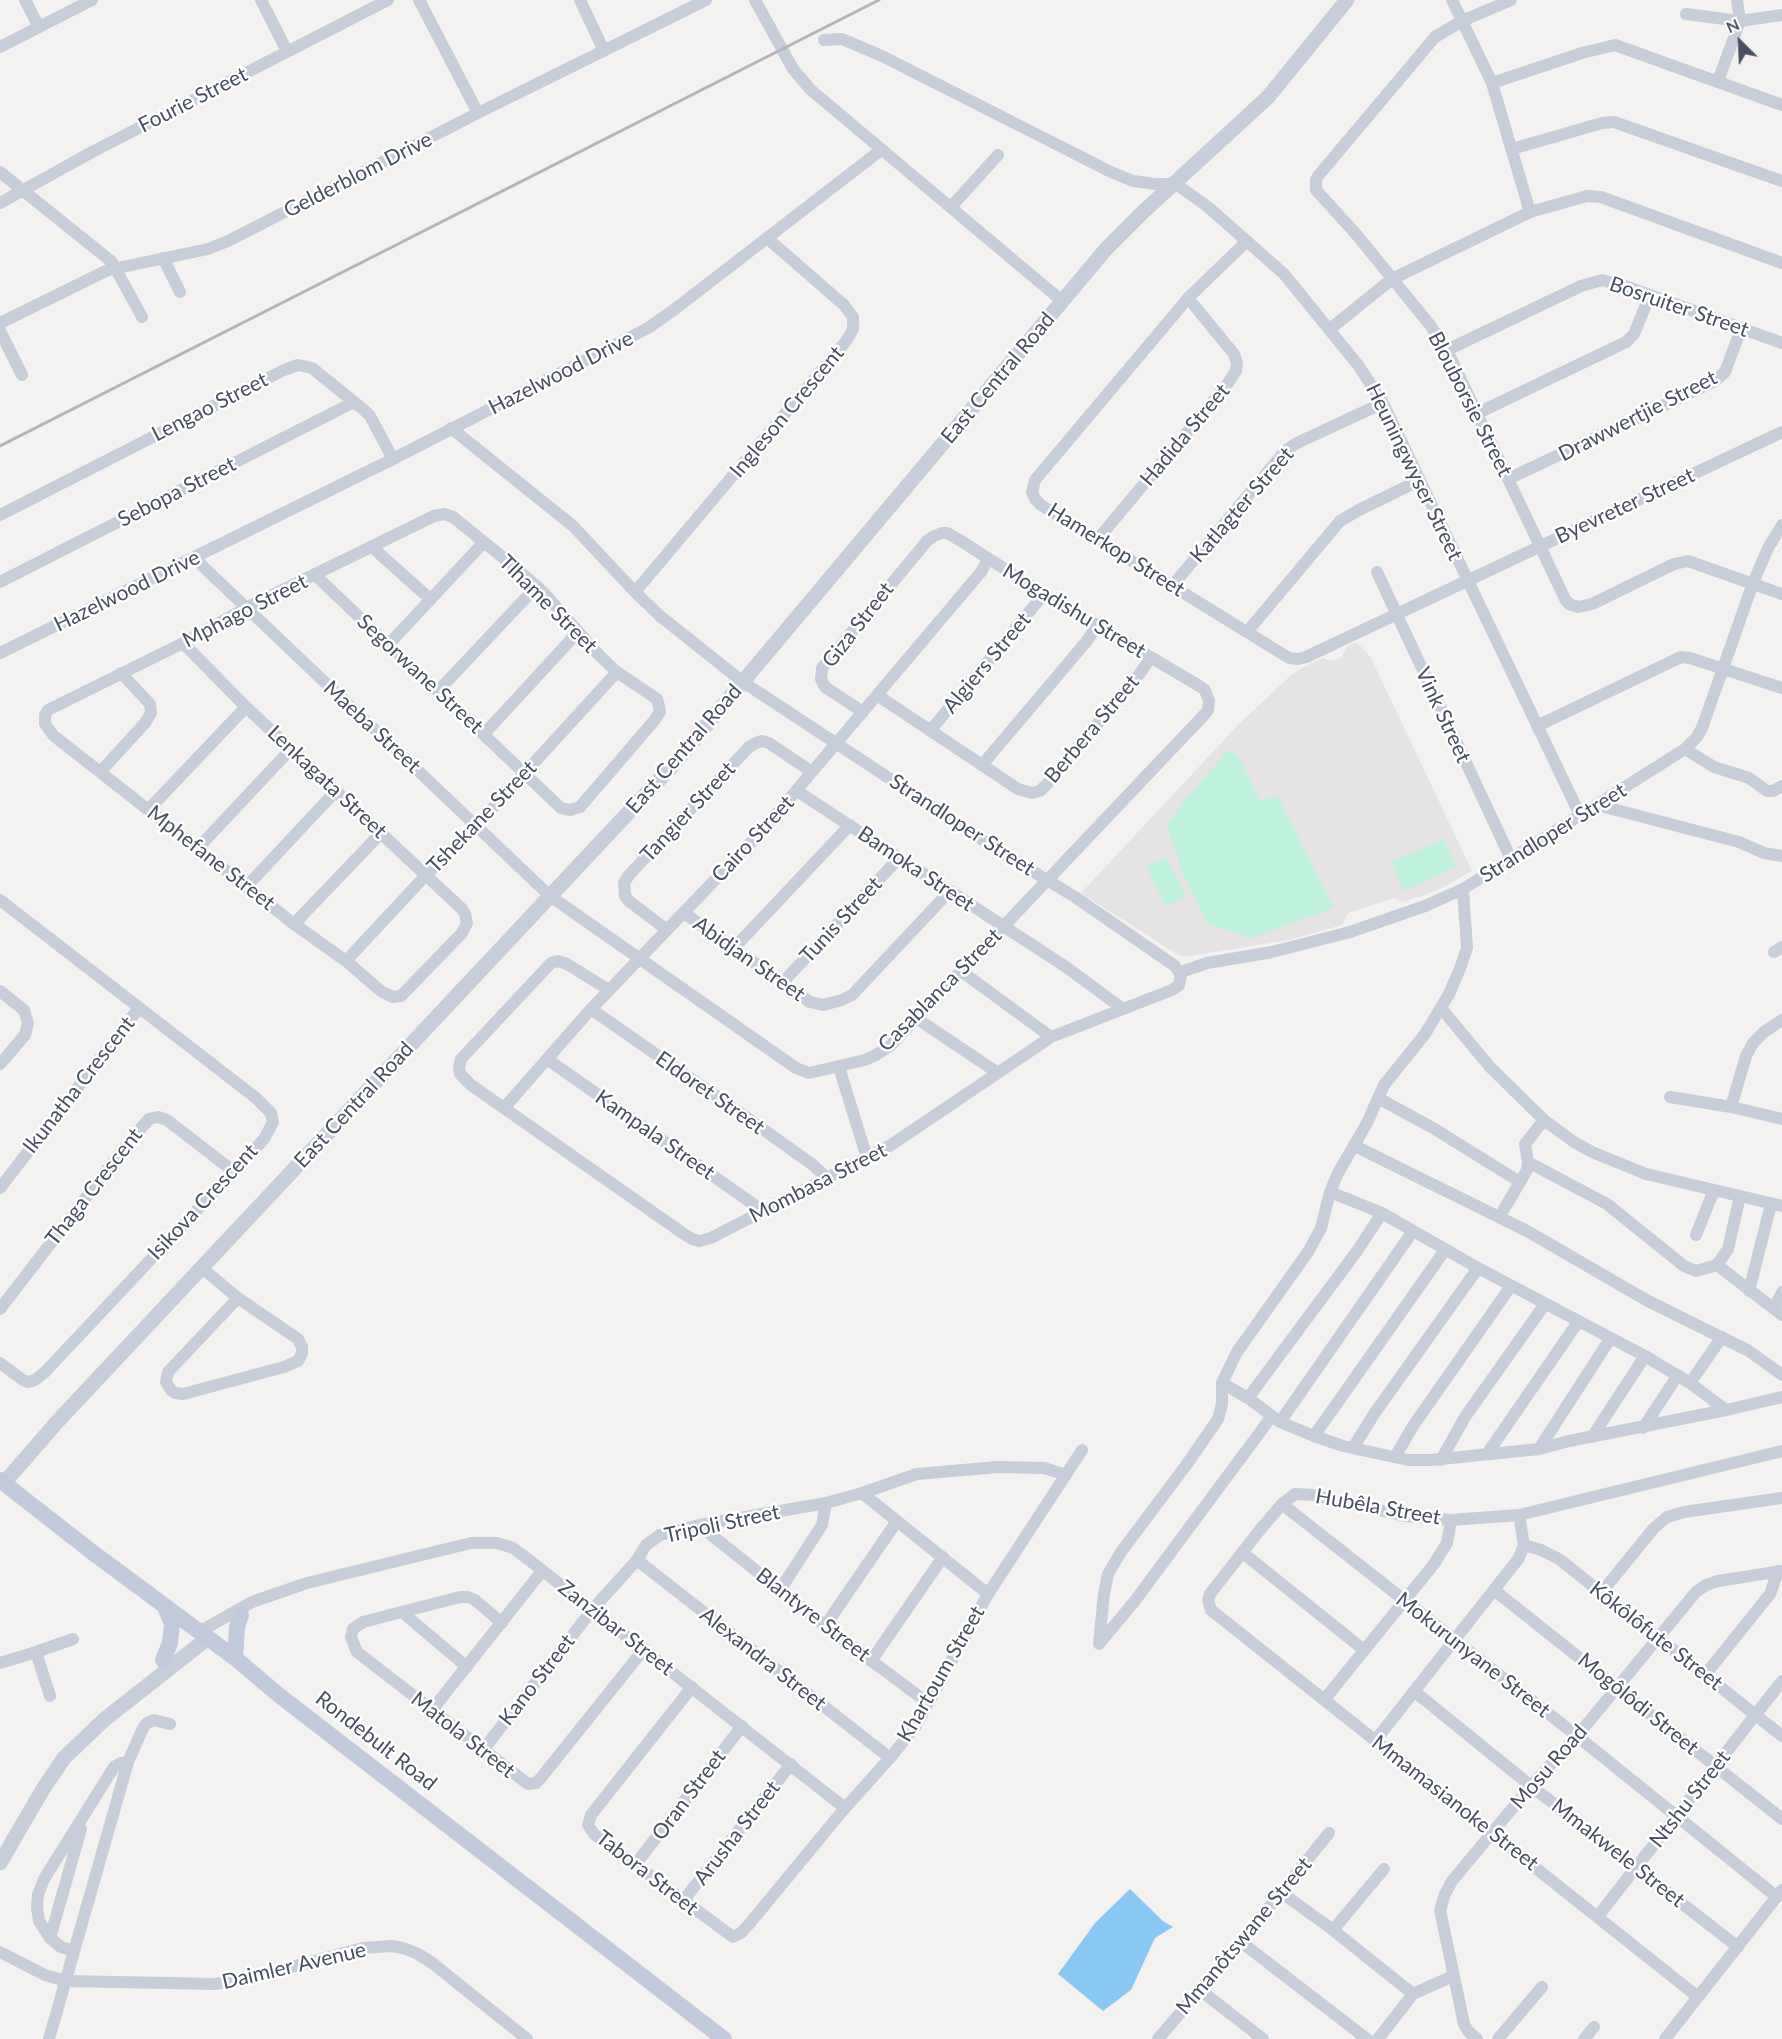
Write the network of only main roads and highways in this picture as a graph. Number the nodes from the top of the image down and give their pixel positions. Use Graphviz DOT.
graph roads {
  1 [pos="2,1482"];
  2 [pos="165,1607"];
  3 [pos="242,1615"];
  4 [pos="235,1658"];
  5 [pos="163,1660"];
  6 [pos="723,2039"];
  1 -- 2 [label="main road, Rondebult Road"];
  2 -- 4 [label="main road, Rondebult Road"];
  2 -- 5 [label="main road"];
  3 -- 4 [label="main road"];
  4 -- 6 [label="main road, Rondebult Road"];
}
